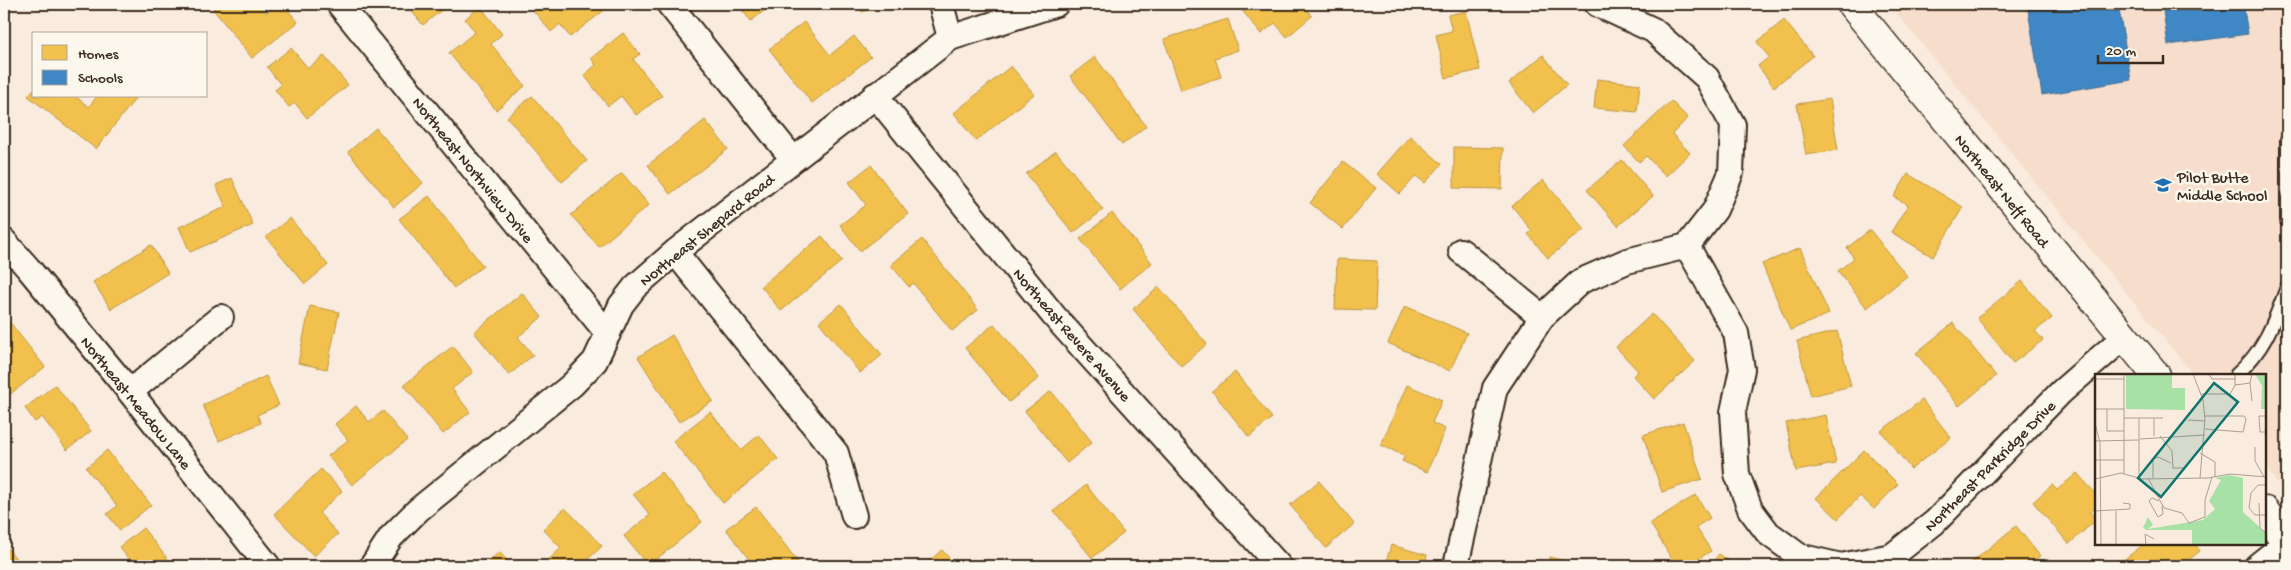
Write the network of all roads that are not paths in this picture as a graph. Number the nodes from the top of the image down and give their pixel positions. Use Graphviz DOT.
graph roads {
  1 [pos="339,4"];
  2 [pos="669,4"];
  3 [pos="941,4"];
  4 [pos="1056,4"];
  5 [pos="1597,4"];
  6 [pos="1851,4"];
  7 [pos="950,38"];
  8 [pos="875,95"];
  9 [pos="2287,140"];
  10 [pos="793,159"];
  11 [pos="2287,221"];
  12 [pos="4,241"];
  13 [pos="1687,246"];
  14 [pos="1461,250"];
  15 [pos="675,252"];
  16 [pos="2287,287"];
  17 [pos="221,317"];
  18 [pos="1542,317"];
  19 [pos="608,334"];
  20 [pos="2124,337"];
  21 [pos="2155,374"];
  22 [pos="2237,374"];
  23 [pos="130,392"];
  24 [pos="2266,512"];
  25 [pos="854,516"];
  26 [pos="2287,544"];
  27 [pos="268,566"];
  28 [pos="372,566"];
  29 [pos="1279,566"];
  30 [pos="1456,566"];
  31 [pos="2257,566"];
  1 -- 19 [label="street, Northeast Northview Drive"];
  2 -- 10 [label="street"];
  3 -- 7 [label="street"];
  4 -- 7 [label="street, Northeast Shepard Road"];
  5 -- 13 [label="street"];
  6 -- 20 [label="main road, Northeast Neff Road"];
  7 -- 8 [label="street, Northeast Shepard Road"];
  8 -- 10 [label="street, Northeast Shepard Road"];
  8 -- 29 [label="street, Northeast Revere Avenue"];
  9 -- 11 [label="lane"];
  10 -- 15 [label="street, Northeast Shepard Road"];
  12 -- 23 [label="street, Northeast Meadow Lane"];
  13 -- 18 [label="street"];
  13 -- 20 [label="street, Northeast Parkridge Drive"];
  14 -- 18 [label="street"];
  15 -- 19 [label="street, Northeast Shepard Road"];
  15 -- 25 [label="street"];
  16 -- 22 [label="lane"];
  17 -- 23 [label="street"];
  18 -- 30 [label="street"];
  19 -- 28 [label="street, Northeast Shepard Road"];
  20 -- 21 [label="main road, Northeast Neff Road"];
  23 -- 27 [label="street, Northeast Meadow Lane"];
  24 -- 26 [label="main road"];
  26 -- 31 [label="street"];
}
